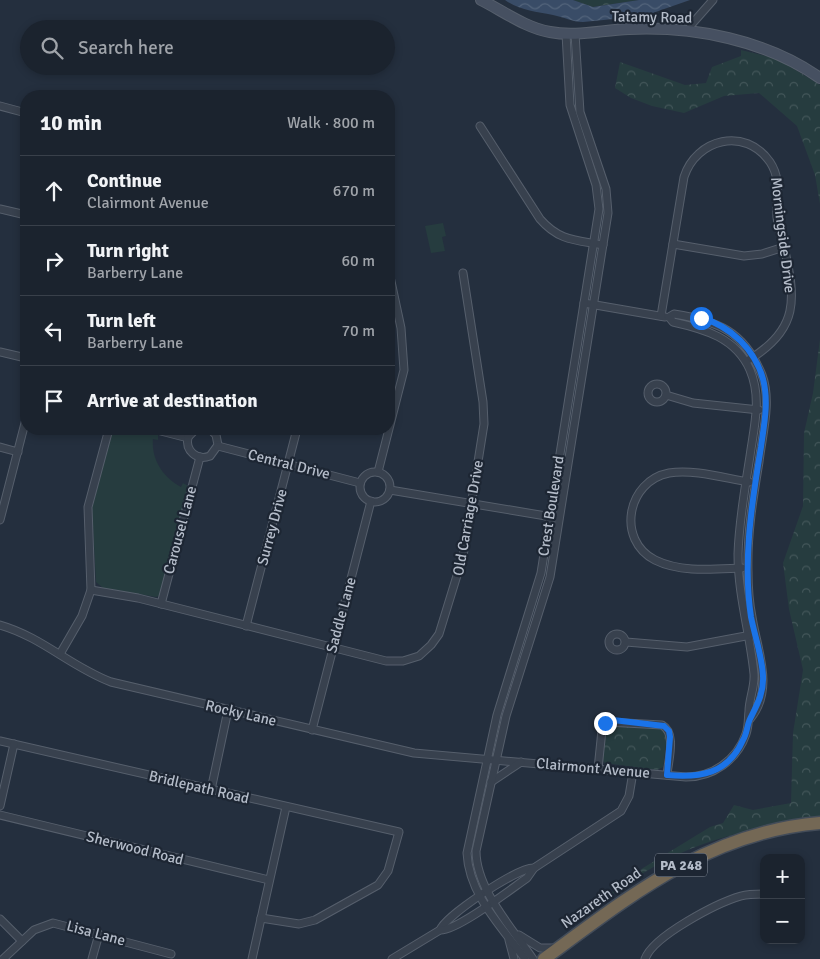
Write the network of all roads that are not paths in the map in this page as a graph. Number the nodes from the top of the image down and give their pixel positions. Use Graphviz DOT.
graph roads {
  1 [pos="481,0"];
  2 [pos="713,0"];
  3 [pos="690,32"];
  4 [pos="570,34"];
  5 [pos="820,78"];
  6 [pos="0,106"];
  7 [pos="20,111"];
  8 [pos="480,126"];
  9 [pos="0,209"];
  10 [pos="20,214"];
  11 [pos="594,243"];
  12 [pos="673,244"];
  13 [pos="603,245"];
  14 [pos="784,247"];
  15 [pos="463,273"];
  16 [pos="395,301"];
  17 [pos="584,303"];
  18 [pos="594,305"];
  19 [pos="665,317"];
  20 [pos="0,352"];
  21 [pos="20,357"];
  22 [pos="752,357"];
  23 [pos="745,362"];
  24 [pos="666,395"];
  25 [pos="395,405"];
  26 [pos="756,410"];
  27 [pos="766,411"];
  28 [pos="22,435"];
  29 [pos="107,435"];
  30 [pos="176,435"];
  31 [pos="191,435"];
  32 [pos="216,435"];
  33 [pos="295,435"];
  34 [pos="387,435"];
  35 [pos="188,438"];
  36 [pos="218,446"];
  37 [pos="0,447"];
  38 [pos="18,452"];
  39 [pos="200,457"];
  40 [pos="288,464"];
  41 [pos="378,472"];
  42 [pos="746,481"];
  43 [pos="360,482"];
  44 [pos="756,483"];
  45 [pos="390,490"];
  46 [pos="371,501"];
  47 [pos="472,505"];
  48 [pos="550,517"];
  49 [pos="559,518"];
  50 [pos="0,520"];
  51 [pos="739,568"];
  52 [pos="748,568"];
  53 [pos="91,590"];
  54 [pos="160,604"];
  55 [pos="0,625"];
  56 [pos="246,626"];
  57 [pos="755,634"];
  58 [pos="747,636"];
  59 [pos="626,642"];
  60 [pos="333,648"];
  61 [pos="60,654"];
  62 [pos="228,710"];
  63 [pos="750,719"];
  64 [pos="312,730"];
  65 [pos="0,741"];
  66 [pos="14,744"];
  67 [pos="486,759"];
  68 [pos="496,760"];
  69 [pos="520,762"];
  70 [pos="598,769"];
  71 [pos="633,772"];
  72 [pos="667,775"];
  73 [pos="491,782"];
  74 [pos="211,790"];
  75 [pos="0,806"];
  76 [pos="286,807"];
  77 [pos="0,816"];
  78 [pos="820,823"];
  79 [pos="534,868"];
  80 [pos="269,880"];
  81 [pos="487,892"];
  82 [pos="760,894"];
  83 [pos="480,897"];
  84 [pos="493,901"];
  85 [pos="486,906"];
  86 [pos="261,918"];
  87 [pos="0,919"];
  88 [pos="440,930"];
  89 [pos="511,933"];
  90 [pos="99,934"];
  91 [pos="22,941"];
  92 [pos="557,953"];
  93 [pos="171,954"];
  94 [pos="3,959"];
  95 [pos="92,959"];
  96 [pos="252,959"];
  97 [pos="392,959"];
  98 [pos="514,959"];
  99 [pos="525,959"];
  100 [pos="533,959"];
  101 [pos="544,959"];
  102 [pos="645,959"];
  1 -- 4 [label="main road, Tatamy Road"];
  2 -- 3 [label="street"];
  3 -- 4 [label="main road, Tatamy Road"];
  3 -- 5 [label="main road, Tatamy Road"];
  4 -- 11 [label="street, Crest Boulevard"];
  4 -- 13 [label="street, Crest Boulevard"];
  6 -- 7 [label="street"];
  8 -- 11 [label="street"];
  9 -- 10 [label="street"];
  11 -- 13 [label="street"];
  11 -- 17 [label="street, Crest Boulevard"];
  12 -- 14 [label="street"];
  12 -- 14 [label="street, Morningside Drive"];
  12 -- 19 [label="street, Morningside Drive"];
  13 -- 18 [label="street, Crest Boulevard"];
  14 -- 22 [label="street, Morningside Drive"];
  15 -- 47 [label="street, Old Carriage Drive"];
  16 -- 25 [label="street"];
  17 -- 18 [label="street, Clairmont Avenue"];
  17 -- 48 [label="street, Crest Boulevard"];
  18 -- 19 [label="street, Clairmont Avenue"];
  18 -- 49 [label="street, Crest Boulevard"];
  19 -- 22 [label="street, Clairmont Avenue"];
  19 -- 23 [label="street, Clairmont Avenue"];
  20 -- 21 [label="street"];
  22 -- 23 [label="street, Morningside Drive"];
  22 -- 27 [label="street, Clairmont Avenue"];
  23 -- 26 [label="street, Clairmont Avenue"];
  24 -- 26 [label="street"];
  26 -- 27 [label="street"];
  26 -- 42 [label="street, Clairmont Avenue"];
  27 -- 44 [label="street, Clairmont Avenue"];
  28 -- 38 [label="street"];
  29 -- 53 [label="street"];
  30 -- 35 [label="street"];
  31 -- 35 [label="street"];
  32 -- 36 [label="street"];
  33 -- 40 [label="street, Surrey Drive"];
  34 -- 41 [label="street"];
  35 -- 39 [label="street"];
  36 -- 39 [label="street"];
  36 -- 40 [label="street, Central Drive"];
  37 -- 38 [label="street"];
  38 -- 50 [label="street"];
  39 -- 54 [label="street, Carousel Lane"];
  40 -- 43 [label="street, Central Drive"];
  40 -- 56 [label="street, Surrey Drive"];
  41 -- 43 [label="street"];
  41 -- 45 [label="street"];
  42 -- 44 [label="street"];
  42 -- 51 [label="street, Clairmont Avenue"];
  42 -- 51 [label="street"];
  43 -- 46 [label="street"];
  44 -- 52 [label="street, Clairmont Avenue"];
  45 -- 46 [label="street"];
  45 -- 47 [label="street"];
  46 -- 60 [label="street, Saddle Lane"];
  47 -- 48 [label="street"];
  47 -- 60 [label="street, Old Carriage Drive"];
  48 -- 49 [label="street"];
  48 -- 67 [label="street, Crest Boulevard"];
  49 -- 68 [label="street, Crest Boulevard"];
  51 -- 52 [label="street"];
  51 -- 58 [label="street, Clairmont Avenue"];
  52 -- 57 [label="street, Clairmont Avenue"];
  53 -- 54 [label="street, Old Carriage Drive"];
  53 -- 61 [label="street"];
  54 -- 56 [label="street, Old Carriage Drive"];
  55 -- 61 [label="street, Rocky Lane"];
  56 -- 60 [label="street, Old Carriage Drive"];
  57 -- 58 [label="street"];
  57 -- 63 [label="street, Clairmont Avenue"];
  58 -- 59 [label="street"];
  58 -- 63 [label="street, Clairmont Avenue"];
  60 -- 64 [label="street, Saddle Lane"];
  61 -- 62 [label="street, Rocky Lane"];
  62 -- 64 [label="street, Rocky Lane"];
  62 -- 74 [label="street"];
  63 -- 72 [label="street, Clairmont Avenue"];
  64 -- 67 [label="street, Rocky Lane"];
  65 -- 66 [label="street, Bridlepath Road"];
  66 -- 74 [label="street, Bridlepath Road"];
  66 -- 75 [label="street"];
  67 -- 68 [label="street, Rocky Lane"];
  67 -- 83 [label="street, Crest Boulevard"];
  68 -- 69 [label="street, Clairmont Avenue"];
  68 -- 73 [label="street, Crest Boulevard"];
  69 -- 70 [label="street, Clairmont Avenue"];
  69 -- 73 [label="street"];
  70 -- 71 [label="street, Clairmont Avenue"];
  70 -- 72 [label="street"];
  71 -- 72 [label="street, Clairmont Avenue"];
  71 -- 79 [label="street"];
  73 -- 81 [label="street, Crest Boulevard"];
  74 -- 76 [label="street, Bridlepath Road"];
  76 -- 80 [label="street"];
  76 -- 86 [label="street, Bridlepath Road"];
  77 -- 80 [label="street, Sherwood Road"];
  78 -- 92 [label="highway, Nazareth Road / PA 248"];
  79 -- 81 [label="street"];
  79 -- 84 [label="street"];
  80 -- 86 [label="street"];
  81 -- 83 [label="street"];
  81 -- 84 [label="street, Crest Boulevard"];
  82 -- 102 [label="street"];
  83 -- 85 [label="street, Crest Boulevard"];
  83 -- 88 [label="street"];
  84 -- 85 [label="street"];
  84 -- 89 [label="street, Crest Boulevard"];
  85 -- 88 [label="street"];
  85 -- 89 [label="street, Crest Boulevard"];
  86 -- 96 [label="street"];
  87 -- 91 [label="street"];
  88 -- 97 [label="street"];
  89 -- 92 [label="street"];
  89 -- 98 [label="street"];
  89 -- 99 [label="street, Crest Boulevard"];
  89 -- 100 [label="street, Crest Boulevard"];
  90 -- 91 [label="street, Lisa Lane"];
  90 -- 93 [label="street, Lisa Lane"];
  90 -- 95 [label="street"];
  91 -- 94 [label="street, Lisa Lane"];
  92 -- 101 [label="highway, Nazareth Road / PA 248"];
}
